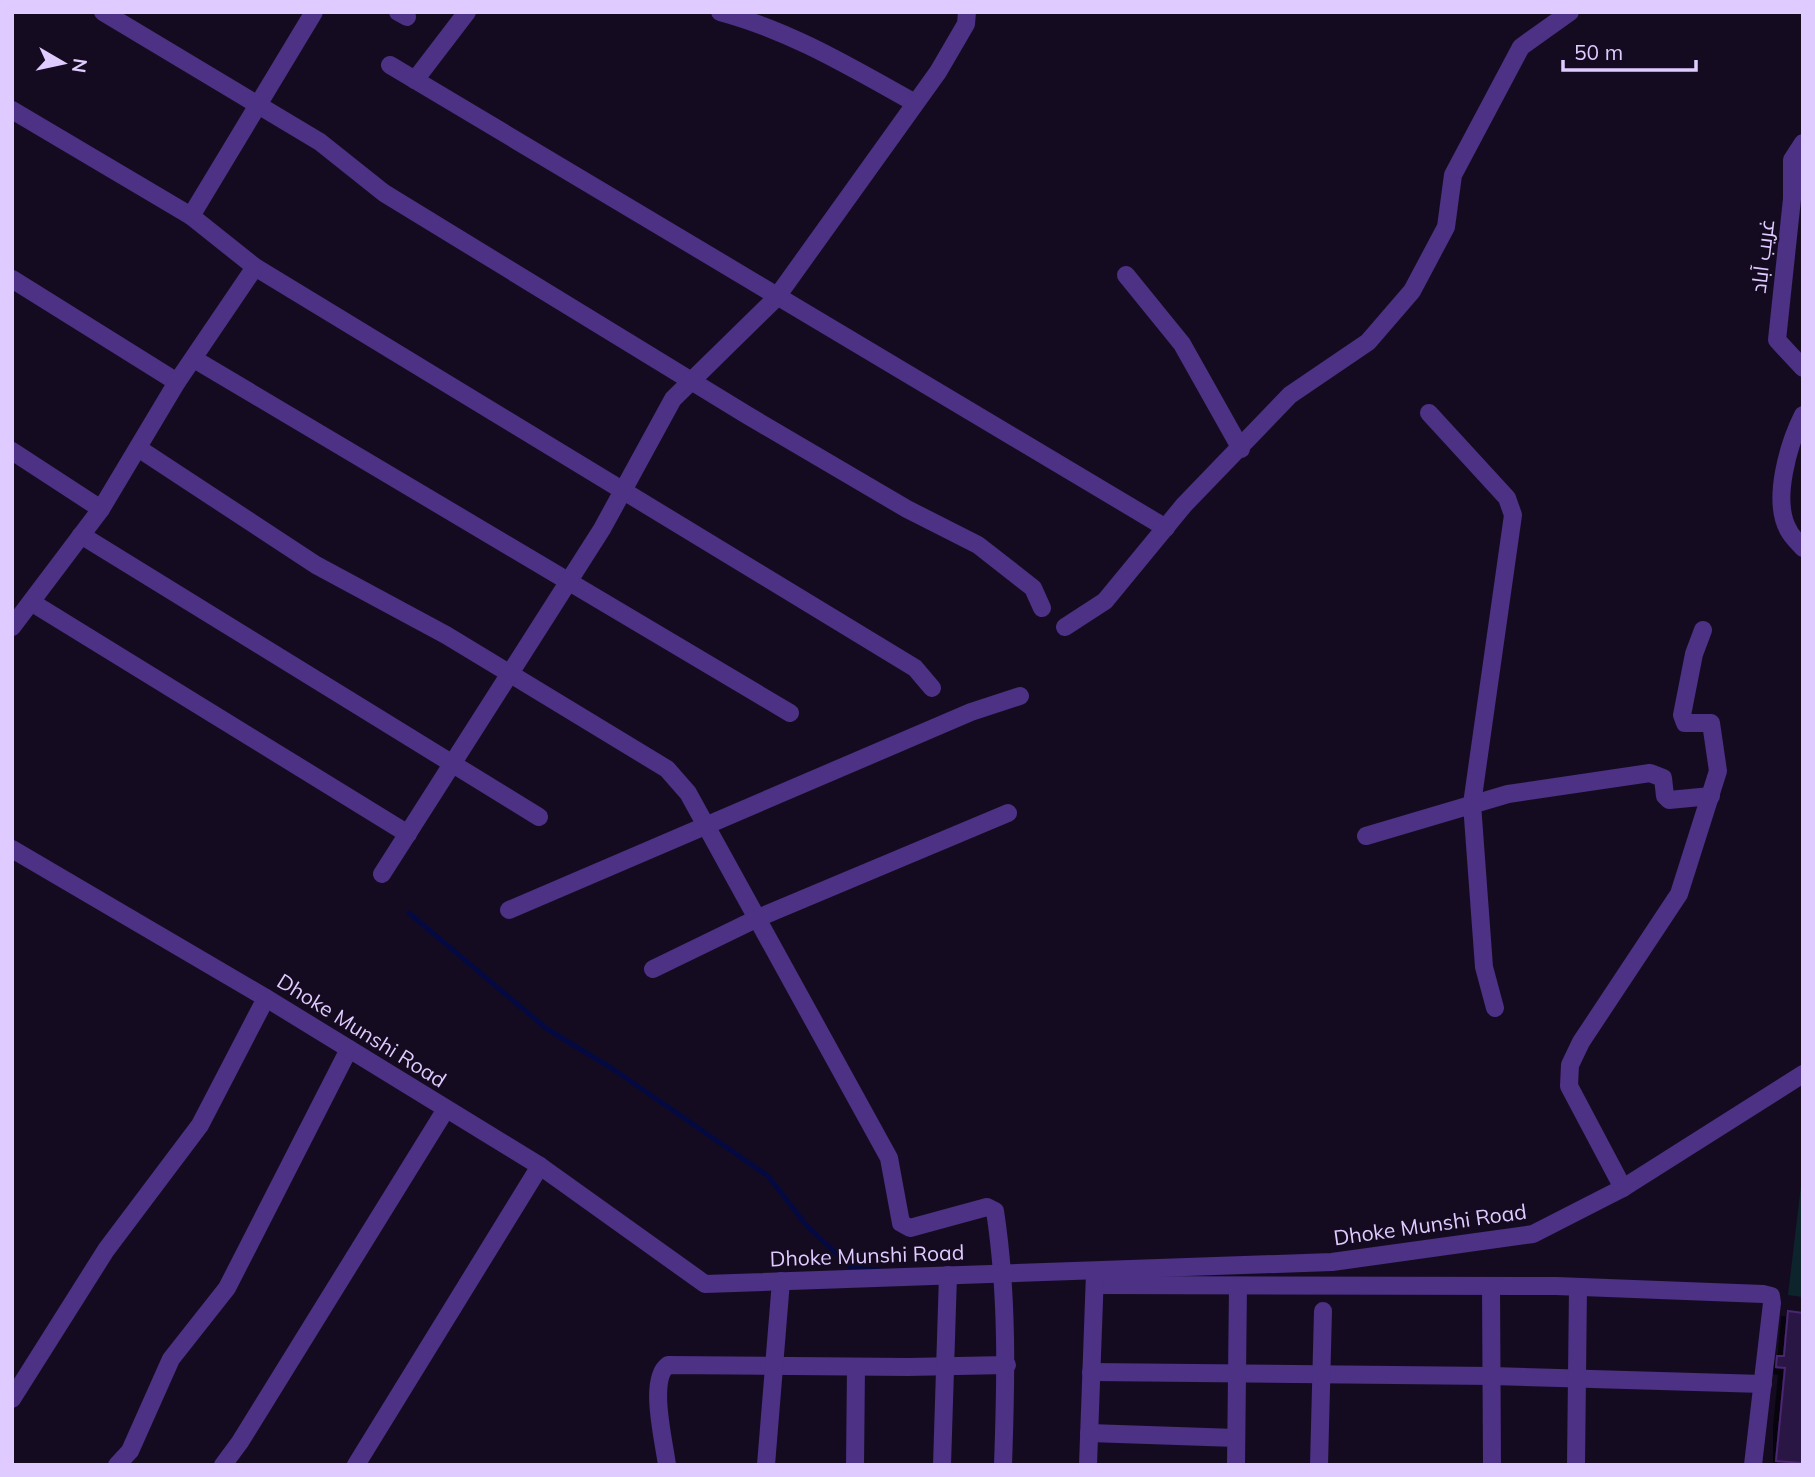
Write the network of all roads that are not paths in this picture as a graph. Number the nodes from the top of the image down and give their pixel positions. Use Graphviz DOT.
graph roads {
  1 [pos="103,12"];
  2 [pos="314,12"];
  3 [pos="467,12"];
  4 [pos="720,12"];
  5 [pos="967,12"];
  6 [pos="1570,12"];
  7 [pos="390,65"];
  8 [pos="415,80"];
  9 [pos="915,103"];
  10 [pos="257,107"];
  11 [pos="12,110"];
  12 [pos="1803,143"];
  13 [pos="191,216"];
  14 [pos="255,267"];
  15 [pos="1126,275"];
  16 [pos="12,279"];
  17 [pos="776,298"];
  18 [pos="194,359"];
  19 [pos="1803,368"];
  20 [pos="692,380"];
  21 [pos="177,382"];
  22 [pos="1429,413"];
  23 [pos="1803,415"];
  24 [pos="138,448"];
  25 [pos="1241,449"];
  26 [pos="12,451"];
  27 [pos="624,489"];
  28 [pos="101,509"];
  29 [pos="1166,528"];
  30 [pos="81,535"];
  31 [pos="1803,548"];
  32 [pos="569,581"];
  33 [pos="31,601"];
  34 [pos="1042,608"];
  35 [pos="12,627"];
  36 [pos="1065,627"];
  37 [pos="1703,630"];
  38 [pos="510,674"];
  39 [pos="932,688"];
  40 [pos="1020,696"];
  41 [pos="790,713"];
  42 [pos="452,764"];
  43 [pos="1711,796"];
  44 [pos="1472,804"];
  45 [pos="1008,813"];
  46 [pos="540,817"];
  47 [pos="707,825"];
  48 [pos="408,834"];
  49 [pos="1366,836"];
  50 [pos="12,849"];
  51 [pos="382,874"];
  52 [pos="509,910"];
  53 [pos="758,918"];
  54 [pos="653,969"];
  55 [pos="266,998"];
  56 [pos="1496,1008"];
  57 [pos="349,1049"];
  58 [pos="1803,1074"];
  59 [pos="446,1109"];
  60 [pos="540,1166"];
  61 [pos="1623,1188"];
  62 [pos="1002,1273"];
  63 [pos="948,1275"];
  64 [pos="1095,1277"];
  65 [pos="782,1281"];
  66 [pos="1238,1286"];
  67 [pos="1491,1286"];
  68 [pos="1578,1287"];
  69 [pos="1323,1311"];
  70 [pos="1007,1365"];
  71 [pos="776,1366"];
  72 [pos="948,1366"];
  73 [pos="856,1367"];
  74 [pos="1091,1372"];
  75 [pos="1236,1374"];
  76 [pos="1322,1375"];
  77 [pos="1492,1376"];
  78 [pos="1577,1378"];
  79 [pos="1763,1384"];
  80 [pos="12,1399"];
  81 [pos="1089,1433"];
  82 [pos="1236,1438"];
  83 [pos="117,1465"];
  84 [pos="223,1465"];
  85 [pos="356,1465"];
  86 [pos="667,1465"];
  87 [pos="766,1465"];
  88 [pos="855,1465"];
  89 [pos="942,1465"];
  90 [pos="1003,1465"];
  91 [pos="1088,1465"];
  92 [pos="1236,1465"];
  93 [pos="1319,1465"];
  94 [pos="1492,1465"];
  95 [pos="1576,1465"];
  96 [pos="1753,1465"];
  1 -- 10 [label="street"];
  2 -- 10 [label="street"];
  3 -- 8 [label="street"];
  4 -- 9 [label="street"];
  5 -- 9 [label="street"];
  6 -- 25 [label="street"];
  7 -- 8 [label="street"];
  8 -- 17 [label="street"];
  9 -- 17 [label="street"];
  10 -- 13 [label="street"];
  10 -- 20 [label="street"];
  11 -- 13 [label="street"];
  12 -- 19 [label="street, غریب آباد"];
  13 -- 14 [label="street"];
  14 -- 18 [label="street"];
  14 -- 27 [label="street"];
  15 -- 25 [label="street"];
  16 -- 21 [label="street"];
  17 -- 20 [label="street"];
  17 -- 29 [label="street"];
  18 -- 21 [label="street"];
  18 -- 32 [label="street"];
  20 -- 27 [label="street"];
  20 -- 34 [label="street"];
  21 -- 24 [label="street"];
  22 -- 44 [label="street"];
  23 -- 31 [label="street"];
  24 -- 28 [label="street"];
  24 -- 38 [label="street"];
  25 -- 29 [label="street"];
  26 -- 28 [label="street"];
  27 -- 32 [label="street"];
  27 -- 39 [label="street"];
  28 -- 30 [label="street"];
  29 -- 36 [label="street"];
  30 -- 33 [label="street"];
  30 -- 42 [label="street"];
  32 -- 38 [label="street"];
  32 -- 41 [label="street"];
  33 -- 35 [label="street"];
  33 -- 48 [label="street"];
  37 -- 43 [label="street"];
  38 -- 42 [label="street"];
  38 -- 47 [label="street"];
  40 -- 47 [label="street"];
  42 -- 46 [label="street"];
  42 -- 48 [label="street"];
  43 -- 44 [label="street"];
  43 -- 61 [label="street"];
  44 -- 49 [label="street"];
  44 -- 56 [label="street"];
  45 -- 53 [label="street"];
  47 -- 52 [label="street"];
  47 -- 53 [label="street"];
  48 -- 51 [label="street"];
  50 -- 55 [label="street, Dhoke Munshi Road"];
  53 -- 54 [label="street"];
  53 -- 62 [label="street"];
  55 -- 57 [label="street, Dhoke Munshi Road"];
  55 -- 80 [label="street"];
  57 -- 59 [label="street, Dhoke Munshi Road"];
  57 -- 83 [label="street"];
  58 -- 61 [label="street, Dhoke Munshi Road"];
  59 -- 60 [label="street, Dhoke Munshi Road"];
  59 -- 84 [label="street"];
  60 -- 65 [label="street, Dhoke Munshi Road"];
  60 -- 85 [label="street"];
  61 -- 64 [label="street, Dhoke Munshi Road"];
  62 -- 63 [label="street, Dhoke Munshi Road"];
  62 -- 64 [label="street, Dhoke Munshi Road"];
  62 -- 70 [label="street"];
  63 -- 65 [label="street, Dhoke Munshi Road"];
  63 -- 72 [label="street"];
  64 -- 66 [label="street"];
  64 -- 74 [label="street"];
  65 -- 71 [label="street"];
  66 -- 67 [label="street"];
  66 -- 75 [label="street"];
  67 -- 68 [label="street"];
  67 -- 77 [label="street"];
  68 -- 78 [label="street"];
  68 -- 79 [label="street"];
  69 -- 76 [label="street"];
  70 -- 72 [label="street"];
  70 -- 90 [label="street"];
  71 -- 73 [label="street"];
  71 -- 86 [label="street"];
  71 -- 87 [label="street"];
  72 -- 73 [label="street"];
  72 -- 89 [label="street"];
  73 -- 88 [label="street"];
  74 -- 75 [label="street"];
  74 -- 81 [label="street"];
  75 -- 76 [label="street"];
  75 -- 82 [label="street"];
  76 -- 77 [label="street"];
  76 -- 93 [label="street"];
  77 -- 78 [label="street"];
  77 -- 94 [label="street"];
  78 -- 79 [label="street"];
  78 -- 95 [label="street"];
  79 -- 96 [label="street"];
  81 -- 82 [label="street"];
  81 -- 91 [label="street"];
  82 -- 92 [label="street"];
}
